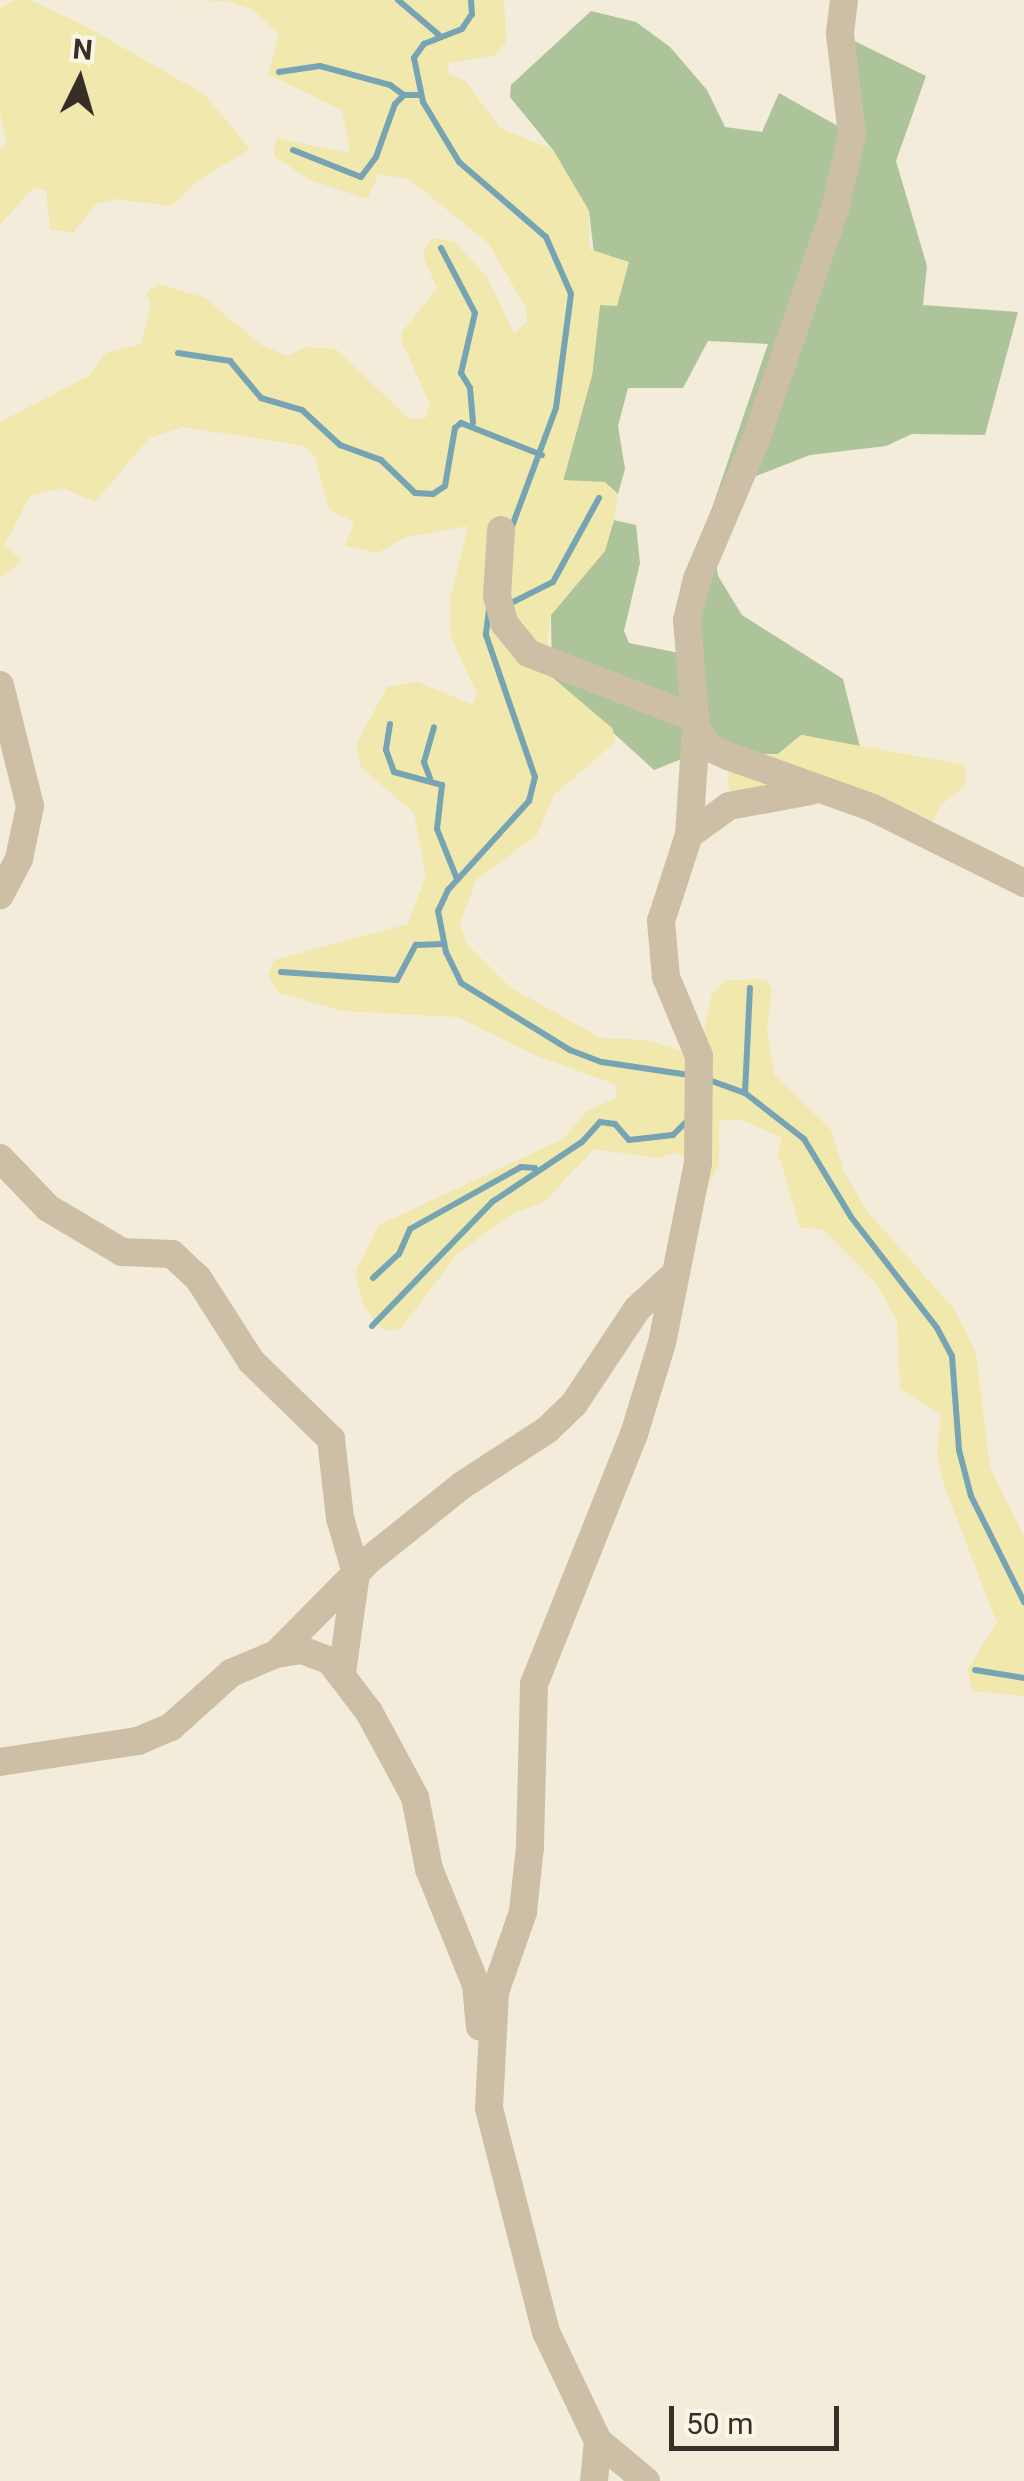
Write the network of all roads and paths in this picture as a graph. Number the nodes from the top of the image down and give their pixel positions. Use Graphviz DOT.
graph roads {
  1 [pos="844,0"];
  2 [pos="501,530"];
  3 [pos="0,685"];
  4 [pos="695,724"];
  5 [pos="822,790"];
  6 [pos="689,835"];
  7 [pos="1024,882"];
  8 [pos="0,894"];
  9 [pos="0,1158"];
  10 [pos="675,1274"];
  11 [pos="356,1573"];
  12 [pos="276,1654"];
  13 [pos="342,1672"];
  14 [pos="0,1762"];
  15 [pos="489,2108"];
  16 [pos="598,2441"];
  17 [pos="594,2481"];
  18 [pos="646,2481"];
  1 -- 4 [label="street"];
  2 -- 4 [label="street"];
  3 -- 8 [label="street"];
  4 -- 5 [label="street"];
  4 -- 6 [label="street"];
  5 -- 6 [label="street"];
  5 -- 7 [label="street"];
  6 -- 10 [label="street"];
  9 -- 11 [label="street"];
  10 -- 11 [label="street"];
  10 -- 15 [label="street"];
  11 -- 12 [label="street"];
  11 -- 13 [label="street"];
  12 -- 13 [label="street"];
  12 -- 14 [label="street"];
  13 -- 15 [label="street"];
  15 -- 16 [label="street"];
  16 -- 17 [label="street"];
  16 -- 18 [label="street"];
}
